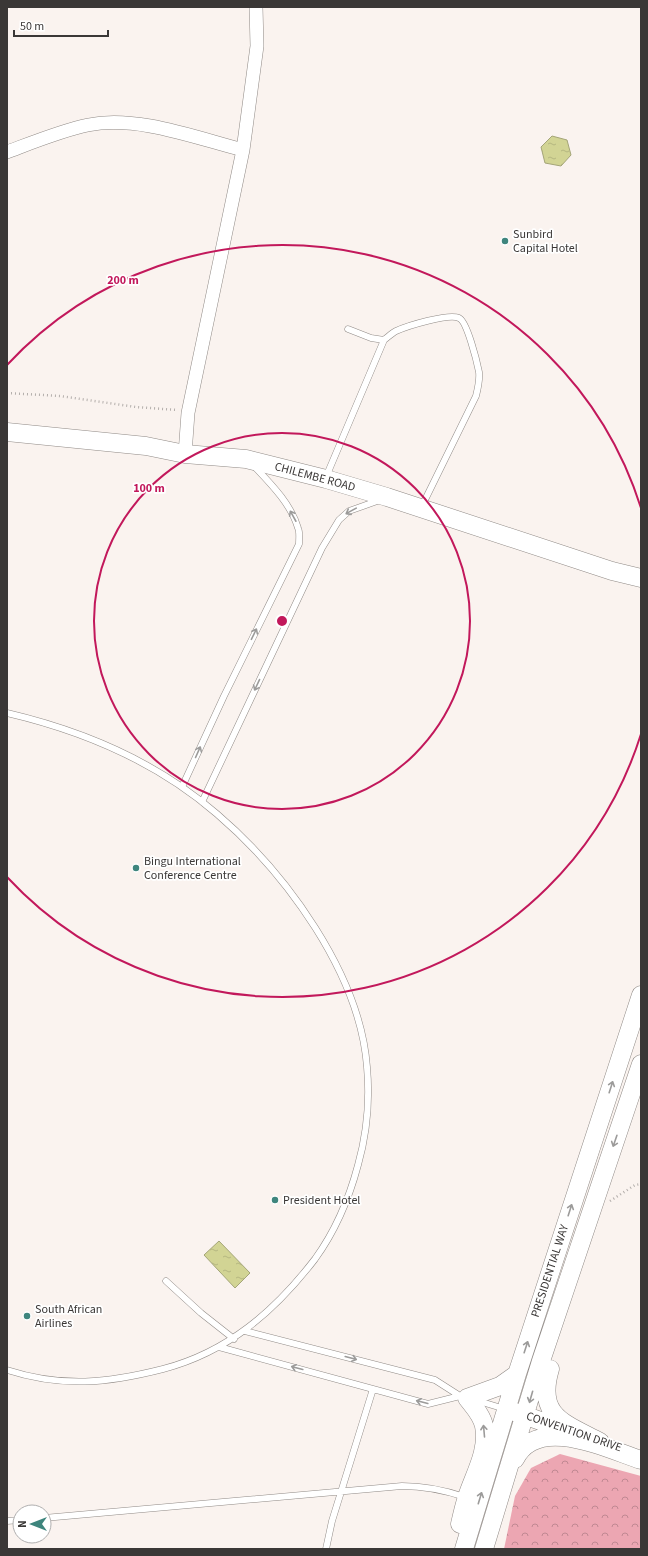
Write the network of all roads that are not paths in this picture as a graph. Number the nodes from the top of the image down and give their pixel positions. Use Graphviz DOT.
graph roads {
  1 [pos="256,7"];
  2 [pos="243,150"];
  3 [pos="7,152"];
  4 [pos="348,329"];
  5 [pos="384,340"];
  6 [pos="7,432"];
  7 [pos="185,454"];
  8 [pos="246,459"];
  9 [pos="326,479"];
  10 [pos="387,497"];
  11 [pos="420,509"];
  12 [pos="612,571"];
  13 [pos="641,578"];
  14 [pos="641,586"];
  15 [pos="7,713"];
  16 [pos="182,787"];
  17 [pos="202,802"];
  18 [pos="641,995"];
  19 [pos="641,1064"];
  20 [pos="587,1223"];
  21 [pos="166,1281"];
  22 [pos="245,1331"];
  23 [pos="234,1339"];
  24 [pos="219,1347"];
  25 [pos="7,1370"];
  26 [pos="517,1374"];
  27 [pos="374,1388"];
  28 [pos="463,1397"];
  29 [pos="506,1410"];
  30 [pos="525,1416"];
  31 [pos="600,1442"];
  32 [pos="641,1454"];
  33 [pos="641,1460"];
  34 [pos="508,1473"];
  35 [pos="342,1491"];
  36 [pos="466,1498"];
  37 [pos="52,1517"];
  38 [pos="326,1549"];
  39 [pos="454,1549"];
  40 [pos="464,1549"];
  41 [pos="484,1549"];
  1 -- 2 [label="street"];
  2 -- 3 [label="street"];
  2 -- 7 [label="street"];
  4 -- 5 [label="lane"];
  5 -- 9 [label="lane"];
  5 -- 11 [label="lane"];
  6 -- 7 [label="main road, CHILEMBE ROAD"];
  7 -- 8 [label="main road, CHILEMBE ROAD"];
  8 -- 9 [label="main road, CHILEMBE ROAD"];
  16 -- 8 [label="lane, one-way"];
  9 -- 10 [label="main road, CHILEMBE ROAD"];
  10 -- 11 [label="main road, CHILEMBE ROAD"];
  10 -- 17 [label="lane, one-way"];
  11 -- 12 [label="main road, CHILEMBE ROAD"];
  12 -- 13 [label="main road"];
  12 -- 14 [label="main road"];
  15 -- 16 [label="lane"];
  16 -- 17 [label="lane"];
  17 -- 22 [label="lane"];
  26 -- 18 [label="main road, PRESIDENTIAL WAY, one-way"];
  19 -- 20 [label="main road, PRESIDENTIAL WAY, one-way"];
  20 -- 30 [label="main road, PRESIDENTIAL WAY, one-way"];
  20 -- 31 [label="main road"];
  21 -- 23 [label="lane"];
  22 -- 23 [label="lane"];
  22 -- 28 [label="lane, one-way"];
  23 -- 24 [label="lane"];
  24 -- 25 [label="lane"];
  27 -- 24 [label="lane, one-way"];
  26 -- 28 [label="main road"];
  26 -- 29 [label="main road, PRESIDENTIAL WAY"];
  28 -- 27 [label="lane, one-way"];
  27 -- 35 [label="lane"];
  28 -- 29 [label="lane"];
  36 -- 28 [label="main road, one-way"];
  29 -- 30 [label="main road, CONVENTION DRIVE"];
  40 -- 29 [label="main road, PRESIDENTIAL WAY, one-way"];
  30 -- 31 [label="main road, CONVENTION DRIVE"];
  30 -- 34 [label="main road, PRESIDENTIAL WAY"];
  31 -- 32 [label="main road, CONVENTION DRIVE"];
  33 -- 34 [label="main road"];
  34 -- 41 [label="main road, PRESIDENTIAL WAY"];
  35 -- 36 [label="lane"];
  35 -- 37 [label="lane"];
  35 -- 38 [label="lane"];
  36 -- 39 [label="main road"];
}
